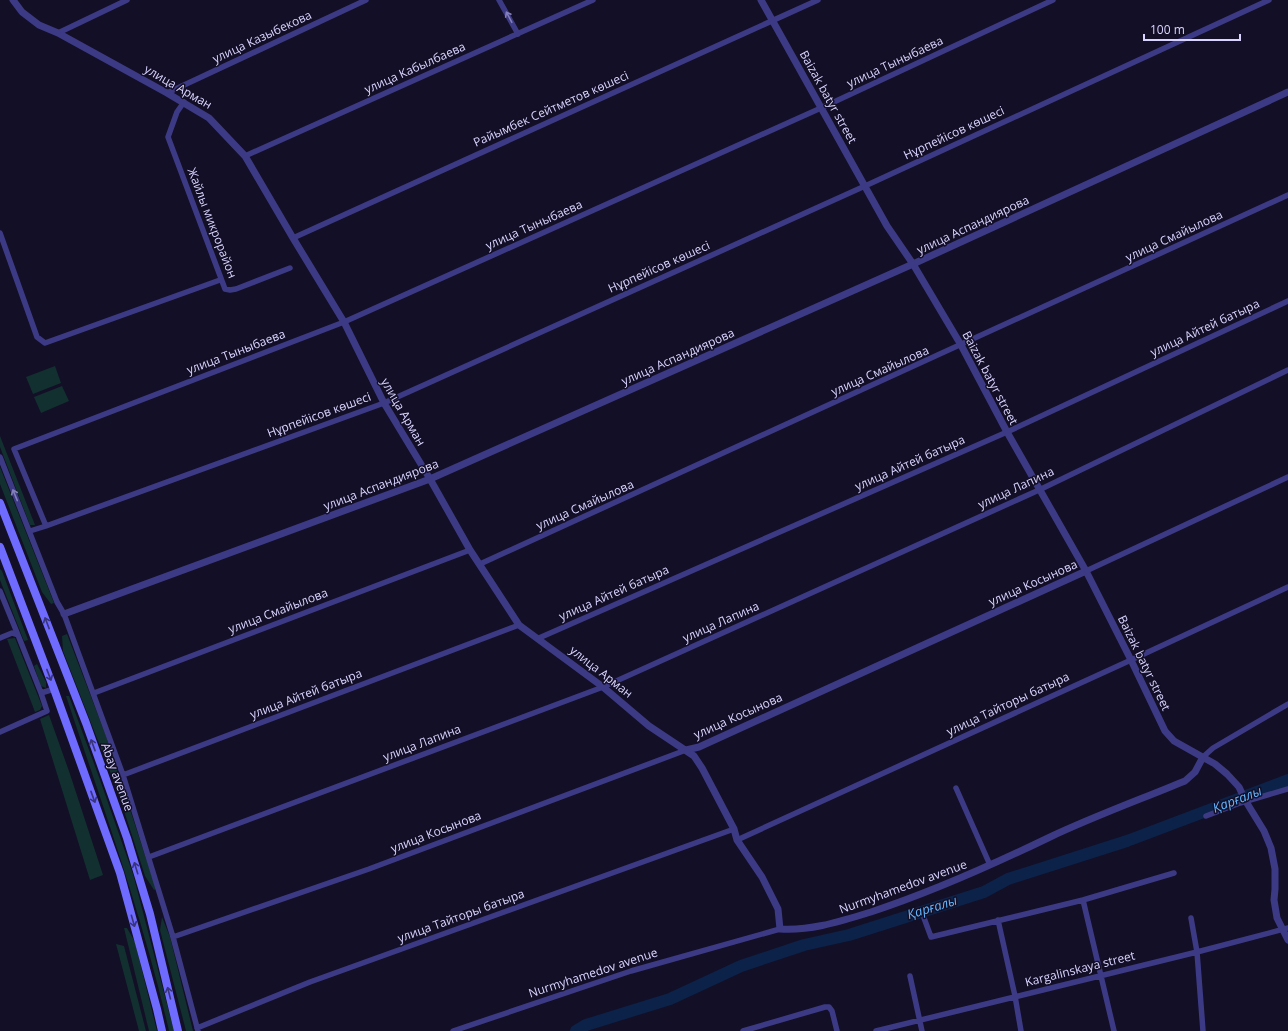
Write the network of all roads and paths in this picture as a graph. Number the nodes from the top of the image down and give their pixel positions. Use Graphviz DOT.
graph roads {
  1 [pos="13,0"];
  2 [pos="127,0"];
  3 [pos="366,0"];
  4 [pos="500,0"];
  5 [pos="593,0"];
  6 [pos="761,0"];
  7 [pos="818,0"];
  8 [pos="1053,0"];
  9 [pos="1269,0"];
  10 [pos="773,21"];
  11 [pos="58,34"];
  12 [pos="518,34"];
  13 [pos="1288,92"];
  14 [pos="168,93"];
  15 [pos="184,102"];
  16 [pos="822,108"];
  17 [pos="245,156"];
  18 [pos="865,186"];
  19 [pos="1288,195"];
  20 [pos="0,233"];
  21 [pos="293,238"];
  22 [pos="913,264"];
  23 [pos="290,268"];
  24 [pos="220,280"];
  25 [pos="1288,301"];
  26 [pos="344,322"];
  27 [pos="962,345"];
  28 [pos="1288,370"];
  29 [pos="384,403"];
  30 [pos="1007,432"];
  31 [pos="0,457"];
  32 [pos="1288,477"];
  33 [pos="430,479"];
  34 [pos="1039,490"];
  35 [pos="0,502"];
  36 [pos="46,526"];
  37 [pos="30,531"];
  38 [pos="0,547"];
  39 [pos="470,550"];
  40 [pos="0,563"];
  41 [pos="480,564"];
  42 [pos="1086,571"];
  43 [pos="12,576"];
  44 [pos="1288,587"];
  45 [pos="0,591"];
  46 [pos="64,614"];
  47 [pos="519,625"];
  48 [pos="18,635"];
  49 [pos="0,638"];
  50 [pos="539,638"];
  51 [pos="1132,660"];
  52 [pos="603,687"];
  53 [pos="54,688"];
  54 [pos="94,693"];
  55 [pos="41,694"];
  56 [pos="1288,704"];
  57 [pos="0,732"];
  58 [pos="686,750"];
  59 [pos="1203,757"];
  60 [pos="123,775"];
  61 [pos="956,788"];
  62 [pos="1288,789"];
  63 [pos="1246,801"];
  64 [pos="1206,816"];
  65 [pos="734,829"];
  66 [pos="737,840"];
  67 [pos="149,857"];
  68 [pos="990,865"];
  69 [pos="1174,873"];
  70 [pos="1083,900"];
  71 [pos="924,918"];
  72 [pos="1191,918"];
  73 [pos="998,920"];
  74 [pos="780,928"];
  75 [pos="1285,928"];
  76 [pos="173,937"];
  77 [pos="1288,940"];
  78 [pos="1197,952"];
  79 [pos="1102,975"];
  80 [pos="910,976"];
  81 [pos="1015,996"];
  82 [pos="920,1020"];
  83 [pos="197,1029"];
  84 [pos="162,1031"];
  85 [pos="178,1031"];
  86 [pos="453,1031"];
  87 [pos="743,1031"];
  88 [pos="837,1031"];
  89 [pos="876,1031"];
  90 [pos="922,1031"];
  91 [pos="1021,1031"];
  92 [pos="1114,1031"];
  93 [pos="1203,1031"];
  1 -- 11 [label="street, улица Арман"];
  2 -- 11 [label="street"];
  3 -- 14 [label="street, улица Казыбекова"];
  12 -- 4 [label="street, one-way"];
  5 -- 12 [label="street, улица Кабылбаева"];
  6 -- 10 [label="street, Baizak batyr street"];
  7 -- 10 [label="street, Райымбек Сейтметов көшесі"];
  8 -- 16 [label="street, улица Тыныбаева"];
  9 -- 18 [label="street, Нұрпейісов көшесі"];
  10 -- 16 [label="street, Baizak batyr street"];
  10 -- 21 [label="street, Райымбек Сейтметов көшесі"];
  11 -- 14 [label="street, улица Арман"];
  12 -- 17 [label="street, улица Кабылбаева"];
  13 -- 22 [label="street, улица Аспандиярова"];
  14 -- 15 [label="street, улица Арман"];
  15 -- 17 [label="street, улица Арман"];
  15 -- 24 [label="street, Жайлы микрорайон"];
  16 -- 18 [label="street, Baizak batyr street"];
  16 -- 26 [label="street, улица Тыныбаева"];
  17 -- 21 [label="street, улица Арман"];
  18 -- 22 [label="street, Baizak batyr street"];
  18 -- 29 [label="street, Нұрпейісов көшесі"];
  19 -- 27 [label="street, улица Смайылова"];
  20 -- 24 [label="street"];
  21 -- 26 [label="street, улица Арман"];
  22 -- 27 [label="street, Baizak batyr street"];
  22 -- 33 [label="street, улица Аспандиярова"];
  23 -- 24 [label="street, Жайлы микрорайон"];
  25 -- 30 [label="street, улица Айтей батыра"];
  26 -- 29 [label="street, улица Арман"];
  26 -- 36 [label="street, улица Тыныбаева"];
  27 -- 30 [label="street, Baizak batyr street"];
  27 -- 41 [label="street, улица Смайылова"];
  28 -- 34 [label="street, улица Лапина"];
  29 -- 33 [label="street, улица Арман"];
  29 -- 36 [label="street, Нұрпейісов көшесі"];
  30 -- 34 [label="street, Baizak batyr street"];
  30 -- 50 [label="street, улица Айтей батыра"];
  37 -- 31 [label="street, one-way"];
  32 -- 42 [label="street, улица Косынова"];
  33 -- 39 [label="street, улица Арман"];
  33 -- 46 [label="street, улица Аспандиярова"];
  34 -- 42 [label="street, Baizak batyr street"];
  34 -- 52 [label="street, улица Лапина"];
  85 -- 35 [label="main road, Abay avenue, one-way"];
  36 -- 37 [label="street, Нұрпейісов көшесі"];
  37 -- 46 [label="street"];
  38 -- 43 [label="main road"];
  39 -- 41 [label="street, улица Арман"];
  39 -- 54 [label="street, улица Смайылова"];
  40 -- 43 [label="main road"];
  41 -- 47 [label="street, улица Арман"];
  42 -- 51 [label="street, Baizak batyr street"];
  42 -- 58 [label="street, улица Косынова"];
  43 -- 53 [label="main road, one-way"];
  44 -- 51 [label="street, улица Тайторы батыра"];
  45 -- 48 [label="street"];
  46 -- 54 [label="street"];
  47 -- 50 [label="street, улица Арман"];
  47 -- 60 [label="street, улица Айтей батыра"];
  48 -- 49 [label="street"];
  48 -- 55 [label="street"];
  50 -- 52 [label="street, улица Арман"];
  51 -- 59 [label="street, Baizak batyr street"];
  51 -- 66 [label="street, улица Тайторы батыра"];
  52 -- 58 [label="street, улица Арман"];
  52 -- 67 [label="street, улица Лапина"];
  53 -- 55 [label="street"];
  53 -- 84 [label="main road, one-way"];
  54 -- 60 [label="street"];
  55 -- 57 [label="street"];
  56 -- 59 [label="street"];
  58 -- 65 [label="street, улица Арман"];
  58 -- 76 [label="street, улица Косынова"];
  59 -- 63 [label="street, Baizak batyr street"];
  59 -- 68 [label="street, Nurmyhamedov avenue"];
  60 -- 67 [label="street"];
  61 -- 68 [label="street"];
  62 -- 63 [label="street"];
  63 -- 64 [label="street"];
  63 -- 75 [label="street, Baizak batyr street"];
  65 -- 66 [label="street, улица Арман"];
  65 -- 83 [label="street, улица Тайторы батыра"];
  66 -- 74 [label="street, улица Арман"];
  67 -- 76 [label="street"];
  68 -- 74 [label="street, Nurmyhamedov avenue"];
  69 -- 70 [label="street"];
  70 -- 73 [label="street"];
  70 -- 79 [label="street"];
  71 -- 73 [label="street"];
  72 -- 78 [label="street"];
  73 -- 81 [label="street"];
  74 -- 86 [label="street, Nurmyhamedov avenue"];
  75 -- 77 [label="street, Baizak batyr street"];
  75 -- 78 [label="street, Kargalinskaya street"];
  76 -- 83 [label="street"];
  78 -- 79 [label="street, Kargalinskaya street"];
  78 -- 93 [label="street"];
  79 -- 81 [label="street, Kargalinskaya street"];
  79 -- 92 [label="street"];
  80 -- 82 [label="street"];
  81 -- 82 [label="street, Kargalinskaya street"];
  81 -- 91 [label="street"];
  82 -- 89 [label="street, Kargalinskaya street"];
  82 -- 90 [label="street"];
  87 -- 88 [label="street"];
}
